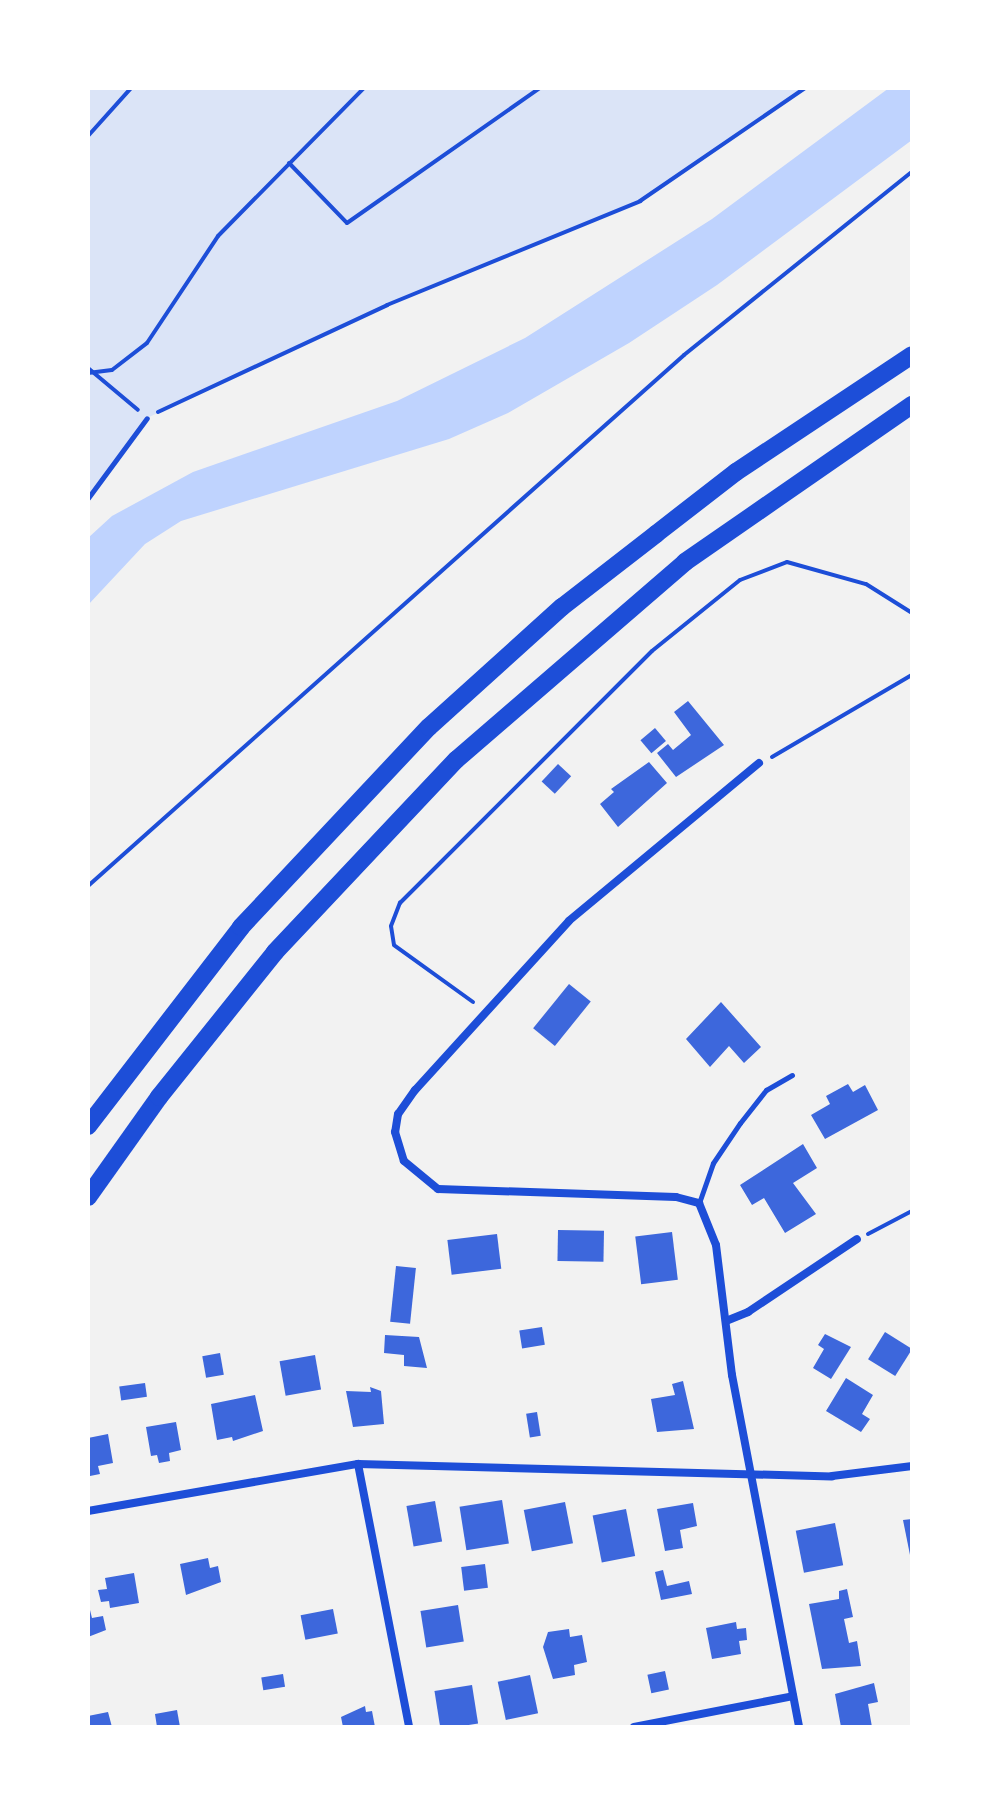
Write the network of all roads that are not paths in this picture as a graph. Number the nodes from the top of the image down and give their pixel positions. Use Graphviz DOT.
graph roads {
  1 [pos="912,355"];
  2 [pos="912,405"];
  3 [pos="147,418"];
  4 [pos="88,498"];
  5 [pos="759,763"];
  6 [pos="792,1075"];
  7 [pos="88,1126"];
  8 [pos="88,1197"];
  9 [pos="699,1203"];
  10 [pos="857,1239"];
  11 [pos="726,1321"];
  12 [pos="358,1464"];
  13 [pos="912,1466"];
  14 [pos="749,1472"];
  15 [pos="88,1511"];
  16 [pos="793,1696"];
  17 [pos="409,1727"];
  18 [pos="634,1727"];
  19 [pos="799,1727"];
  1 -- 7 [label="main road"];
  2 -- 8 [label="main road"];
  3 -- 4 [label="lane"];
  5 -- 9 [label="street"];
  6 -- 9 [label="lane"];
  9 -- 11 [label="street"];
  10 -- 11 [label="street"];
  11 -- 14 [label="street"];
  12 -- 14 [label="street"];
  12 -- 15 [label="street"];
  12 -- 17 [label="street"];
  13 -- 14 [label="street"];
  14 -- 16 [label="street"];
  16 -- 18 [label="street"];
  16 -- 19 [label="street"];
}
